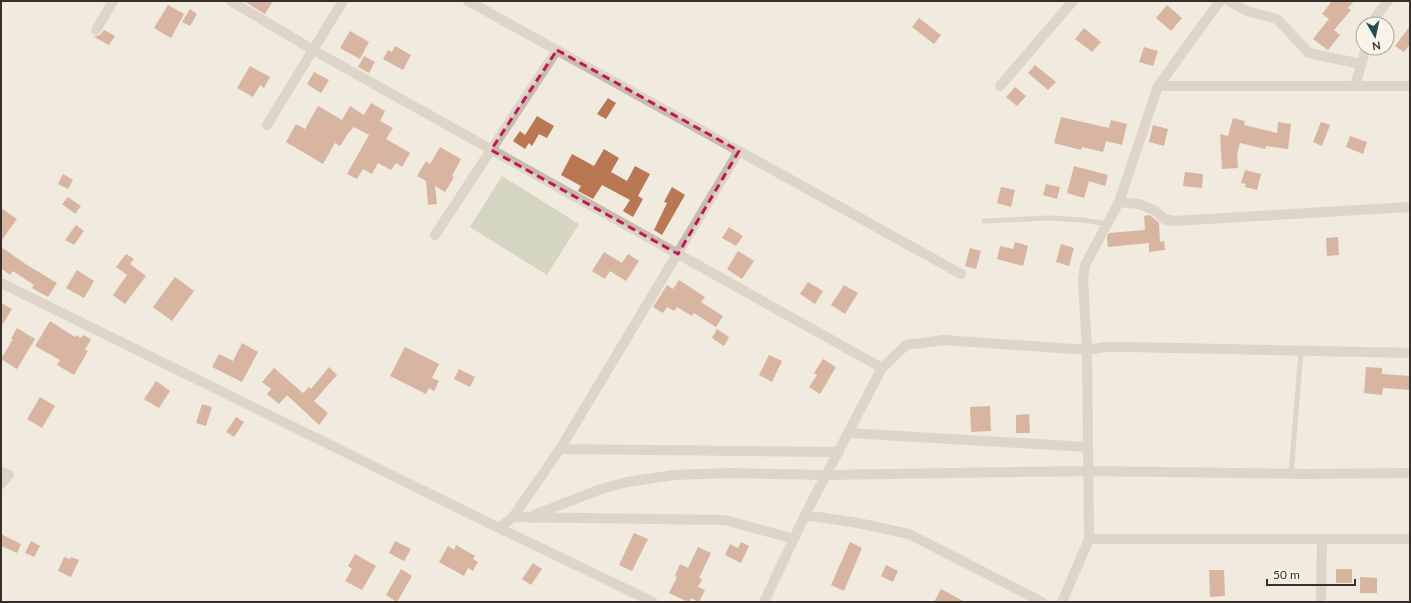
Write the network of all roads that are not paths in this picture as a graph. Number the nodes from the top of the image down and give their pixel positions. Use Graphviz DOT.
graph roads {
  1 [pos="113,1"];
  2 [pos="231,1"];
  3 [pos="343,1"];
  4 [pos="468,1"];
  5 [pos="1073,1"];
  6 [pos="1220,1"];
  7 [pos="1229,1"];
  8 [pos="1388,1"];
  9 [pos="1376,16"];
  10 [pos="96,30"];
  11 [pos="313,50"];
  12 [pos="557,50"];
  13 [pos="1364,56"];
  14 [pos="1361,64"];
  15 [pos="1000,86"];
  16 [pos="1158,86"];
  17 [pos="1355,86"];
  18 [pos="1410,86"];
  19 [pos="268,125"];
  20 [pos="491,150"];
  21 [pos="739,151"];
  22 [pos="1119,202"];
  23 [pos="1410,207"];
  24 [pos="984,221"];
  25 [pos="1107,224"];
  26 [pos="435,235"];
  27 [pos="678,254"];
  28 [pos="961,274"];
  29 [pos="1,283"];
  30 [pos="1087,350"];
  31 [pos="1301,351"];
  32 [pos="1410,353"];
  33 [pos="882,368"];
  34 [pos="849,433"];
  35 [pos="1087,447"];
  36 [pos="560,449"];
  37 [pos="839,452"];
  38 [pos="1088,471"];
  39 [pos="1,472"];
  40 [pos="1410,473"];
  41 [pos="1291,474"];
  42 [pos="826,475"];
  43 [pos="1,484"];
  44 [pos="805,515"];
  45 [pos="513,517"];
  46 [pos="532,518"];
  47 [pos="499,528"];
  48 [pos="794,539"];
  49 [pos="1089,539"];
  50 [pos="1322,539"];
  51 [pos="1410,539"];
  52 [pos="653,602"];
  53 [pos="764,602"];
  54 [pos="1042,602"];
  55 [pos="1062,602"];
  56 [pos="1321,602"];
  1 -- 10 [label="street"];
  2 -- 11 [label="street"];
  3 -- 11 [label="street"];
  4 -- 12 [label="street"];
  5 -- 15 [label="street"];
  6 -- 16 [label="street"];
  7 -- 14 [label="street"];
  8 -- 9 [label="street"];
  11 -- 19 [label="street"];
  11 -- 20 [label="street"];
  12 -- 20 [label="street"];
  12 -- 21 [label="street"];
  13 -- 14 [label="street"];
  14 -- 17 [label="street"];
  16 -- 17 [label="street"];
  16 -- 22 [label="street"];
  17 -- 18 [label="street"];
  20 -- 26 [label="street"];
  20 -- 27 [label="street"];
  21 -- 27 [label="street"];
  21 -- 28 [label="street"];
  22 -- 23 [label="street"];
  22 -- 25 [label="street"];
  24 -- 25 [label="lane"];
  25 -- 30 [label="street"];
  27 -- 33 [label="street"];
  27 -- 36 [label="street"];
  29 -- 47 [label="street"];
  30 -- 31 [label="street"];
  30 -- 33 [label="street"];
  30 -- 35 [label="street"];
  31 -- 32 [label="street"];
  31 -- 41 [label="lane"];
  33 -- 34 [label="street"];
  34 -- 35 [label="street"];
  34 -- 37 [label="street"];
  35 -- 38 [label="street"];
  36 -- 37 [label="street"];
  36 -- 45 [label="street"];
  37 -- 42 [label="street"];
  38 -- 41 [label="street"];
  38 -- 42 [label="street"];
  38 -- 49 [label="street"];
  39 -- 43 [label="street"];
  40 -- 41 [label="street"];
  42 -- 44 [label="street"];
  42 -- 46 [label="street"];
  44 -- 48 [label="street"];
  44 -- 54 [label="street"];
  45 -- 46 [label="street"];
  45 -- 47 [label="street"];
  46 -- 48 [label="street"];
  47 -- 52 [label="street"];
  48 -- 53 [label="street"];
  49 -- 50 [label="street"];
  49 -- 55 [label="street"];
  50 -- 51 [label="street"];
  50 -- 56 [label="street"];
}
